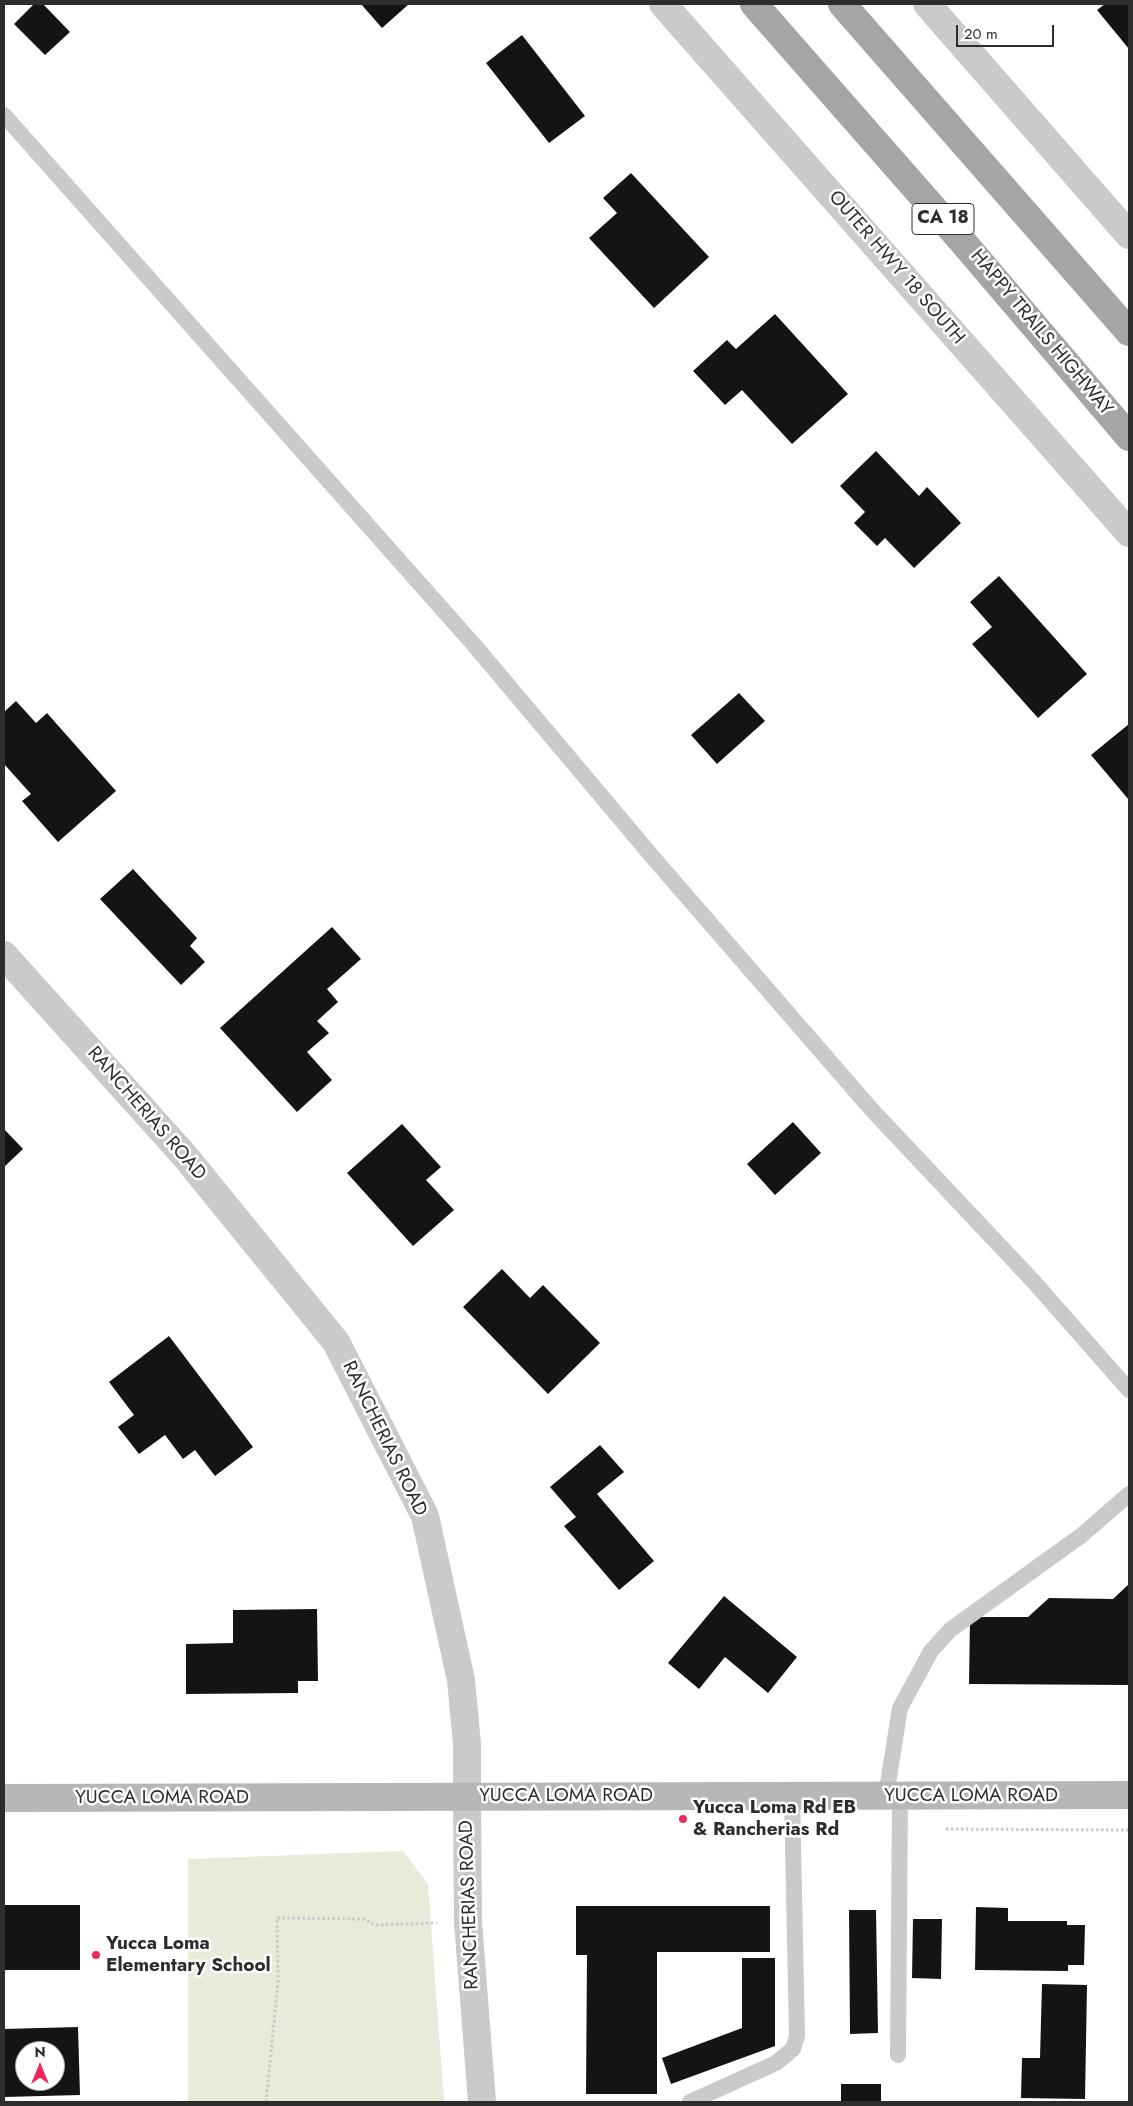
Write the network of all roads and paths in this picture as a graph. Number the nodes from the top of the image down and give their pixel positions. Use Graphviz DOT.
graph roads {
  1 [pos="662,4"];
  2 [pos="754,4"];
  3 [pos="842,4"];
  4 [pos="927,4"];
  5 [pos="4,115"];
  6 [pos="1129,235"];
  7 [pos="1129,332"];
  8 [pos="1129,437"];
  9 [pos="1129,533"];
  10 [pos="4,955"];
  11 [pos="1129,1390"];
  12 [pos="1129,1494"];
  13 [pos="1129,1795"];
  14 [pos="792,1796"];
  15 [pos="893,1796"];
  16 [pos="467,1797"];
  17 [pos="4,1798"];
  18 [pos="468,1922"];
  19 [pos="898,2055"];
  20 [pos="266,2102"];
  21 [pos="482,2102"];
  22 [pos="690,2102"];
  1 -- 9 [label="street, OUTER HWY 18 SOUTH"];
  2 -- 8 [label="main road, HAPPY TRAILS HIGHWAY / CA 18"];
  3 -- 7 [label="main road"];
  4 -- 6 [label="street"];
  5 -- 11 [label="lane"];
  10 -- 16 [label="street, RANCHERIAS ROAD"];
  12 -- 15 [label="lane"];
  13 -- 15 [label="main road, YUCCA LOMA ROAD"];
  14 -- 15 [label="main road, YUCCA LOMA ROAD"];
  14 -- 16 [label="main road, YUCCA LOMA ROAD"];
  14 -- 22 [label="lane"];
  15 -- 19 [label="lane"];
  16 -- 17 [label="main road, YUCCA LOMA ROAD"];
  16 -- 18 [label="street, RANCHERIAS ROAD"];
  18 -- 20 [label="path"];
  18 -- 21 [label="street, RANCHERIAS ROAD"];
}
